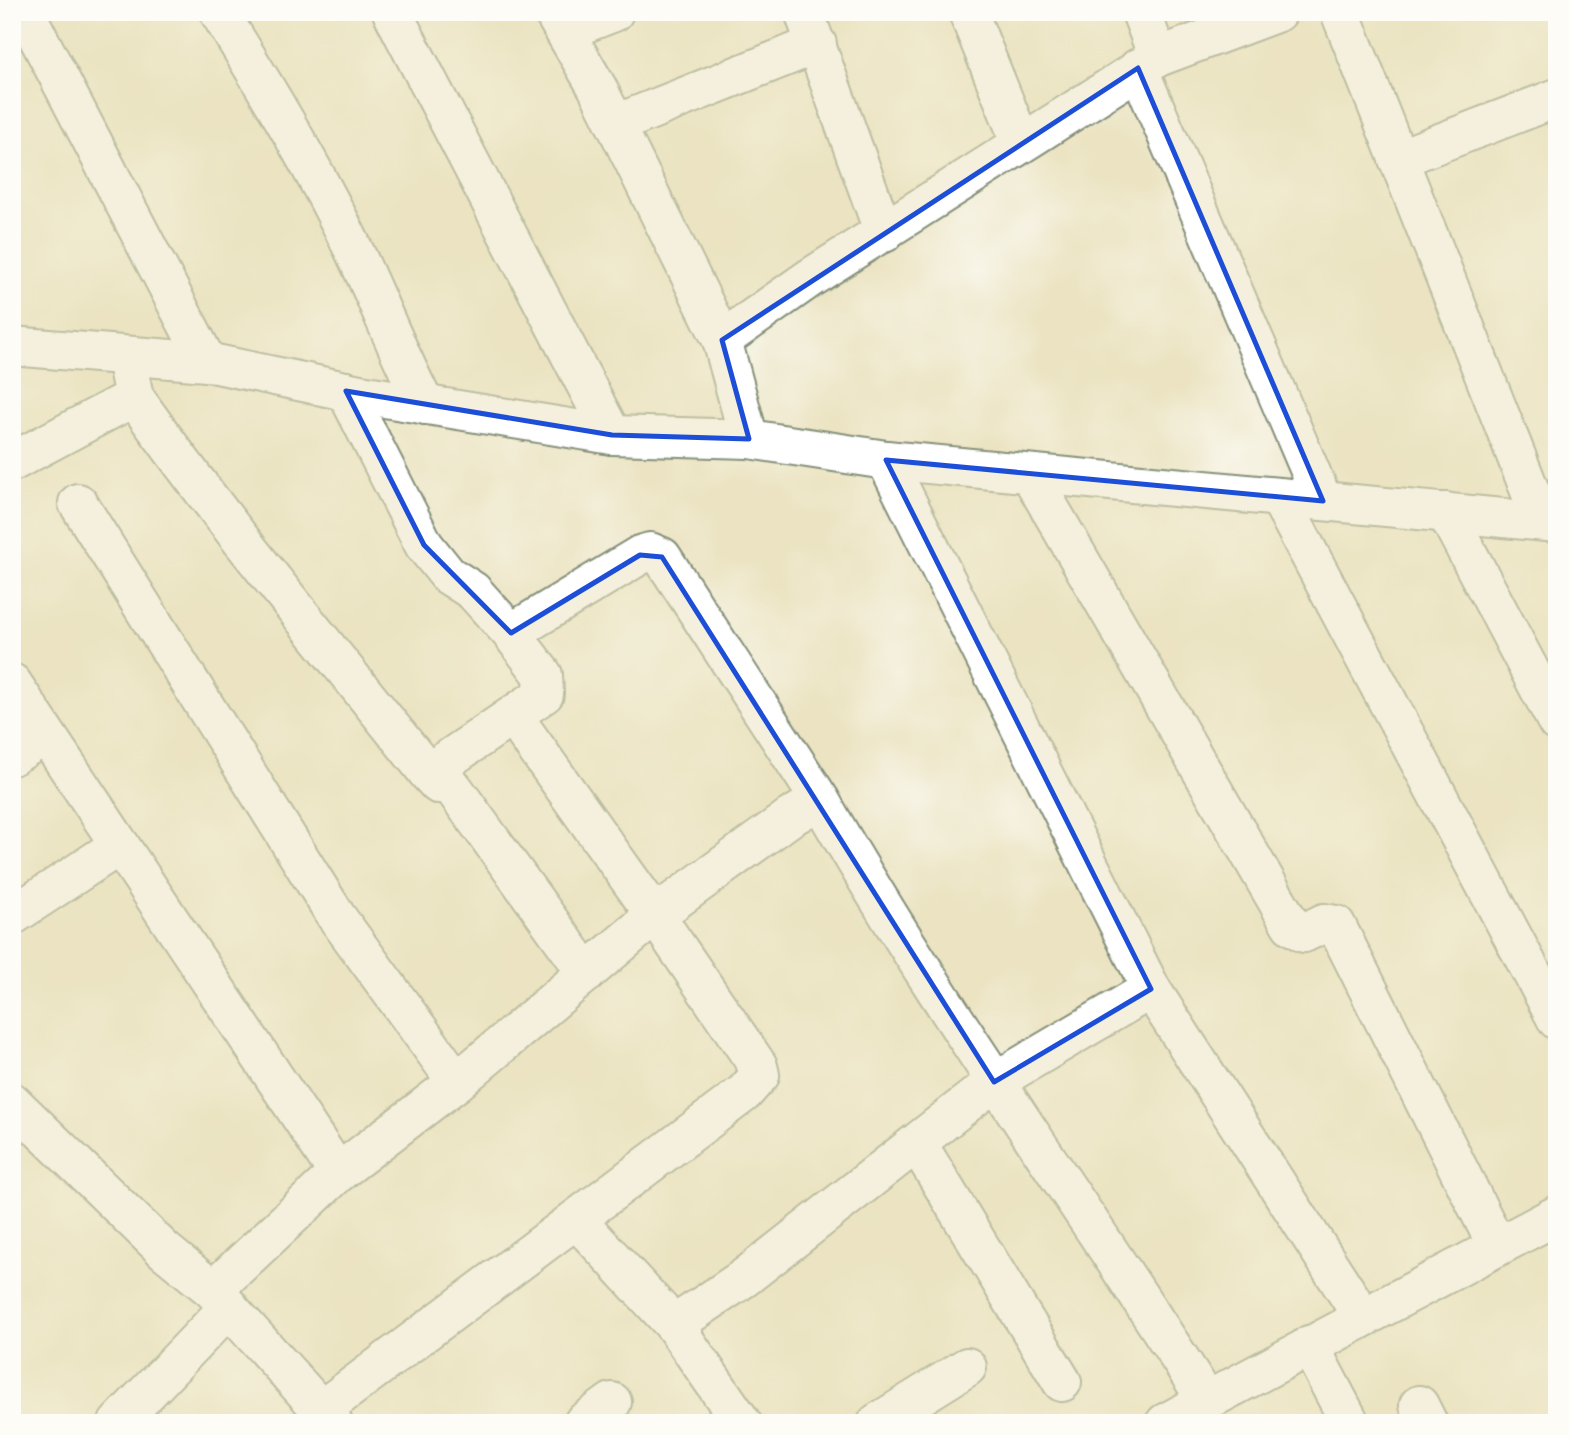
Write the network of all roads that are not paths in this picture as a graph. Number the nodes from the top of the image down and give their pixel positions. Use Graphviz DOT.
graph roads {
  1 [pos="25,12"];
  2 [pos="219,12"];
  3 [pos="392,12"];
  4 [pos="614,12"];
  5 [pos="968,12"];
  6 [pos="1141,12"];
  7 [pos="1278,12"];
  8 [pos="1339,12"];
  9 [pos="559,22"];
  10 [pos="810,28"];
  11 [pos="1148,62"];
  12 [pos="1557,97"];
  13 [pos="616,124"];
  14 [pos="1021,142"];
  15 [pos="1398,159"];
  16 [pos="884,233"];
  17 [pos="722,340"];
  18 [pos="12,346"];
  19 [pos="125,356"];
  20 [pos="207,362"];
  21 [pos="346,391"];
  22 [pos="134,397"];
  23 [pos="425,405"];
  24 [pos="612,435"];
  25 [pos="749,439"];
  26 [pos="886,460"];
  27 [pos="12,462"];
  28 [pos="1030,474"];
  29 [pos="1279,496"];
  30 [pos="1323,501"];
  31 [pos="78,503"];
  32 [pos="1446,512"];
  33 [pos="1549,522"];
  34 [pos="511,633"];
  35 [pos="12,683"];
  36 [pos="513,716"];
  37 [pos="1557,722"];
  38 [pos="46,736"];
  39 [pos="12,756"];
  40 [pos="428,773"];
  41 [pos="820,800"];
  42 [pos="120,845"];
  43 [pos="655,915"];
  44 [pos="12,916"];
  45 [pos="587,973"];
  46 [pos="1151,989"];
  47 [pos="1557,1020"];
  48 [pos="457,1082"];
  49 [pos="994,1082"];
  50 [pos="12,1102"];
  51 [pos="917,1143"];
  52 [pos="338,1173"];
  53 [pos="1557,1216"];
  54 [pos="576,1219"];
  55 [pos="1497,1246"];
  56 [pos="221,1299"];
  57 [pos="1362,1316"];
  58 [pos="674,1325"];
  59 [pos="1309,1345"];
  60 [pos="967,1367"];
  61 [pos="1062,1382"];
  62 [pos="1190,1414"];
  63 [pos="327,1417"];
  64 [pos="118,1423"];
  65 [pos="742,1423"];
  66 [pos="877,1423"];
  67 [pos="1350,1423"];
  1 -- 20 [label="street"];
  2 -- 23 [label="street"];
  3 -- 24 [label="street"];
  4 -- 9 [label="street"];
  5 -- 14 [label="street"];
  6 -- 11 [label="street"];
  7 -- 11 [label="street"];
  8 -- 15 [label="street"];
  9 -- 13 [label="street"];
  10 -- 13 [label="street"];
  10 -- 16 [label="street"];
  11 -- 14 [label="street"];
  11 -- 30 [label="street"];
  12 -- 15 [label="street"];
  13 -- 17 [label="street"];
  14 -- 16 [label="street"];
  15 -- 33 [label="street"];
  16 -- 17 [label="street"];
  17 -- 25 [label="street"];
  18 -- 19 [label="street"];
  19 -- 20 [label="street"];
  19 -- 22 [label="street"];
  20 -- 21 [label="street"];
  21 -- 23 [label="street"];
  21 -- 34 [label="street"];
  22 -- 27 [label="street"];
  22 -- 40 [label="street"];
  23 -- 24 [label="street"];
  24 -- 25 [label="street"];
  25 -- 26 [label="street"];
  26 -- 28 [label="street"];
  26 -- 46 [label="street"];
  28 -- 29 [label="street"];
  28 -- 55 [label="street"];
  29 -- 30 [label="street"];
  29 -- 47 [label="street"];
  30 -- 32 [label="street"];
  31 -- 48 [label="street"];
  32 -- 33 [label="street"];
  32 -- 37 [label="street"];
  34 -- 36 [label="street"];
  34 -- 41 [label="street"];
  35 -- 38 [label="street"];
  36 -- 40 [label="street"];
  36 -- 43 [label="street"];
  38 -- 39 [label="street"];
  38 -- 42 [label="street"];
  40 -- 45 [label="street"];
  41 -- 43 [label="street"];
  41 -- 49 [label="street"];
  42 -- 44 [label="street"];
  42 -- 52 [label="street"];
  43 -- 45 [label="street"];
  43 -- 54 [label="street"];
  45 -- 48 [label="street"];
  46 -- 49 [label="street"];
  46 -- 57 [label="street"];
  48 -- 52 [label="street"];
  49 -- 51 [label="street"];
  49 -- 62 [label="street"];
  50 -- 56 [label="street"];
  51 -- 58 [label="street"];
  51 -- 61 [label="street"];
  52 -- 56 [label="street"];
  53 -- 55 [label="street"];
  54 -- 58 [label="street"];
  54 -- 63 [label="street"];
  55 -- 57 [label="street"];
  56 -- 63 [label="street"];
  56 -- 64 [label="street"];
  57 -- 59 [label="street"];
  58 -- 65 [label="street"];
  59 -- 62 [label="street"];
  59 -- 67 [label="street"];
  60 -- 66 [label="street"];
}
